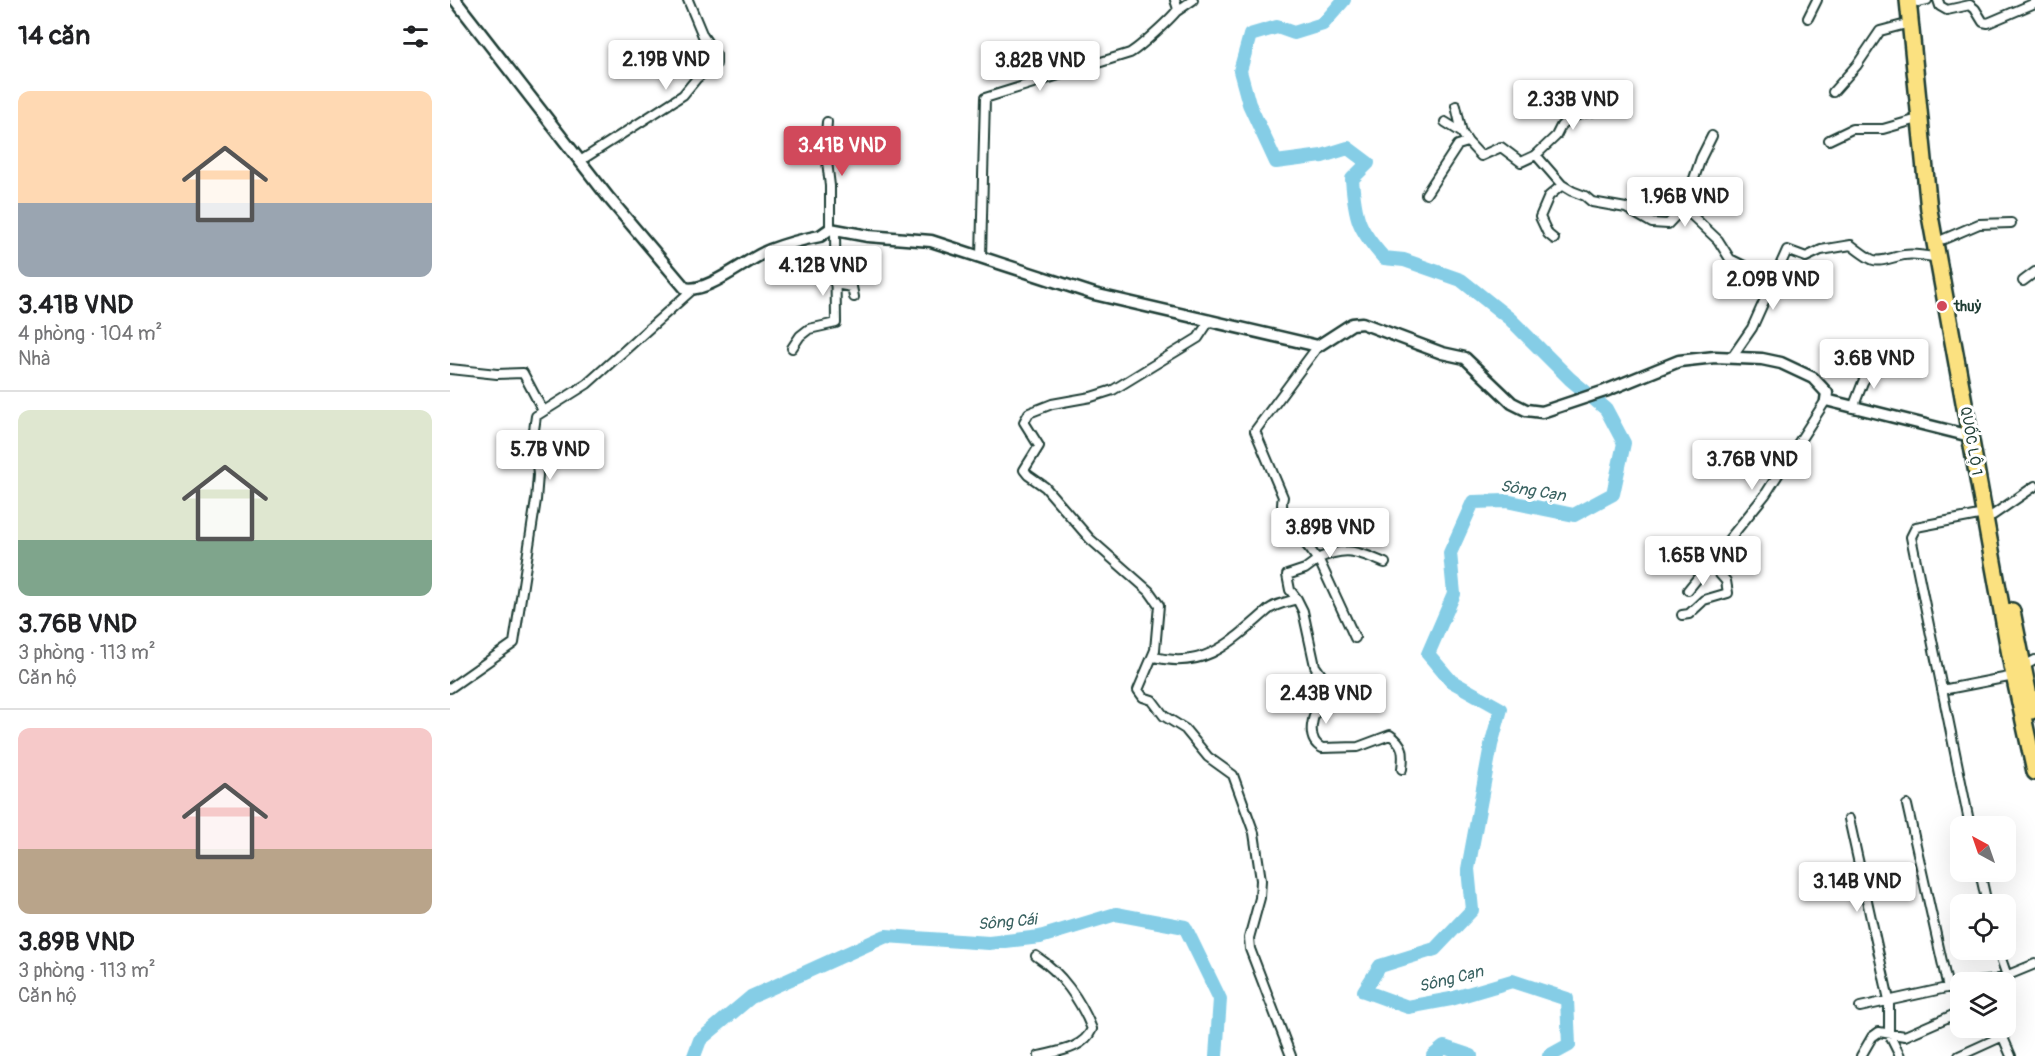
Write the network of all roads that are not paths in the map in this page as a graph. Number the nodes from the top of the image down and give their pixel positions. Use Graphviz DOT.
graph roads {
  1 [pos="455,0"];
  2 [pos="688,0"];
  3 [pos="1175,0"];
  4 [pos="1193,0"];
  5 [pos="1817,0"];
  6 [pos="1938,0"];
  7 [pos="1918,1"];
  8 [pos="2035,3"];
  9 [pos="1177,11"];
  10 [pos="1808,18"];
  11 [pos="1910,23"];
  12 [pos="1833,92"];
  13 [pos="1456,106"];
  14 [pos="1612,108"];
  15 [pos="1918,119"];
  16 [pos="827,122"];
  17 [pos="1445,122"];
  18 [pos="1462,133"];
  19 [pos="1712,136"];
  20 [pos="1829,140"];
  21 [pos="1468,142"];
  22 [pos="1536,155"];
  23 [pos="580,161"];
  24 [pos="1562,185"];
  25 [pos="1426,194"];
  26 [pos="1684,207"];
  27 [pos="2011,223"];
  28 [pos="832,230"];
  29 [pos="1554,239"];
  30 [pos="1944,239"];
  31 [pos="981,256"];
  32 [pos="1938,258"];
  33 [pos="2035,272"];
  34 [pos="1773,280"];
  35 [pos="2022,281"];
  36 [pos="835,284"];
  37 [pos="692,290"];
  38 [pos="854,297"];
  39 [pos="1210,320"];
  40 [pos="1318,346"];
  41 [pos="792,348"];
  42 [pos="1732,357"];
  43 [pos="1875,364"];
  44 [pos="450,369"];
  45 [pos="1826,400"];
  46 [pos="1853,408"];
  47 [pos="543,410"];
  48 [pos="1970,436"];
  49 [pos="2035,486"];
  50 [pos="1989,515"];
  51 [pos="1318,559"];
  52 [pos="1384,563"];
  53 [pos="1710,563"];
  54 [pos="1688,590"];
  55 [pos="1297,599"];
  56 [pos="1682,615"];
  57 [pos="1355,638"];
  58 [pos="1154,657"];
  59 [pos="2024,667"];
  60 [pos="1317,670"];
  61 [pos="450,688"];
  62 [pos="1942,690"];
  63 [pos="1290,698"];
  64 [pos="2035,728"];
  65 [pos="1402,769"];
  66 [pos="2035,772"];
  67 [pos="1907,805"];
  68 [pos="1968,816"];
  69 [pos="1849,819"];
  70 [pos="1036,956"];
  71 [pos="2035,964"];
  72 [pos="2016,972"];
  73 [pos="1948,988"];
  74 [pos="1889,1000"];
  75 [pos="1860,1007"];
  76 [pos="1950,1016"];
  77 [pos="1889,1034"];
  78 [pos="1999,1038"];
  79 [pos="2004,1038"];
  80 [pos="1039,1056"];
  81 [pos="1291,1056"];
  82 [pos="1861,1056"];
  83 [pos="1900,1056"];
  84 [pos="1959,1056"];
  85 [pos="2011,1056"];
  1 -- 23 [label="street"];
  2 -- 23 [label="street"];
  3 -- 9 [label="street"];
  4 -- 9 [label="street"];
  5 -- 10 [label="street"];
  6 -- 8 [label="street"];
  7 -- 11 [label="highway, QUỐC LỘ 1"];
  7 -- 30 [label="highway, QUỐC LỘ 1"];
  9 -- 31 [label="street"];
  11 -- 12 [label="street"];
  11 -- 15 [label="highway, QUỐC LỘ 1"];
  13 -- 18 [label="street"];
  14 -- 22 [label="street"];
  15 -- 20 [label="street"];
  15 -- 32 [label="highway, QUỐC LỘ 1"];
  16 -- 28 [label="street"];
  17 -- 18 [label="street"];
  18 -- 21 [label="street"];
  19 -- 26 [label="street"];
  21 -- 22 [label="street"];
  21 -- 25 [label="street"];
  22 -- 24 [label="street"];
  23 -- 37 [label="street"];
  24 -- 26 [label="street"];
  24 -- 29 [label="street"];
  26 -- 34 [label="street"];
  27 -- 30 [label="street"];
  28 -- 31 [label="street"];
  28 -- 36 [label="street"];
  28 -- 37 [label="street"];
  30 -- 50 [label="highway, QUỐC LỘ 1"];
  31 -- 39 [label="street"];
  32 -- 34 [label="street"];
  32 -- 48 [label="highway, QUỐC LỘ 1"];
  33 -- 35 [label="street"];
  34 -- 42 [label="street"];
  36 -- 38 [label="street"];
  36 -- 41 [label="street"];
  37 -- 47 [label="street"];
  39 -- 40 [label="street"];
  39 -- 58 [label="street"];
  40 -- 42 [label="street"];
  40 -- 51 [label="street"];
  42 -- 45 [label="street"];
  43 -- 46 [label="street"];
  44 -- 47 [label="street"];
  45 -- 46 [label="street"];
  45 -- 53 [label="street"];
  46 -- 48 [label="street"];
  47 -- 61 [label="street"];
  48 -- 50 [label="highway, QUỐC LỘ 1"];
  49 -- 50 [label="street"];
  50 -- 59 [label="highway, QUỐC LỘ 1"];
  50 -- 62 [label="street"];
  51 -- 52 [label="street"];
  51 -- 55 [label="street"];
  51 -- 57 [label="street"];
  53 -- 54 [label="street"];
  53 -- 56 [label="street"];
  55 -- 58 [label="street"];
  55 -- 60 [label="street"];
  58 -- 81 [label="street"];
  59 -- 62 [label="street"];
  59 -- 64 [label="highway, QUỐC LỘ 1"];
  59 -- 66 [label="highway, QUỐC LỘ 1"];
  60 -- 63 [label="street"];
  60 -- 65 [label="street"];
  62 -- 68 [label="street"];
  67 -- 73 [label="street"];
  69 -- 74 [label="street"];
  70 -- 80 [label="street"];
  71 -- 72 [label="street"];
  73 -- 74 [label="street"];
  74 -- 75 [label="street"];
  74 -- 77 [label="street"];
  76 -- 77 [label="street"];
  77 -- 82 [label="street"];
  77 -- 83 [label="street"];
  78 -- 84 [label="street"];
  79 -- 85 [label="street"];
}
